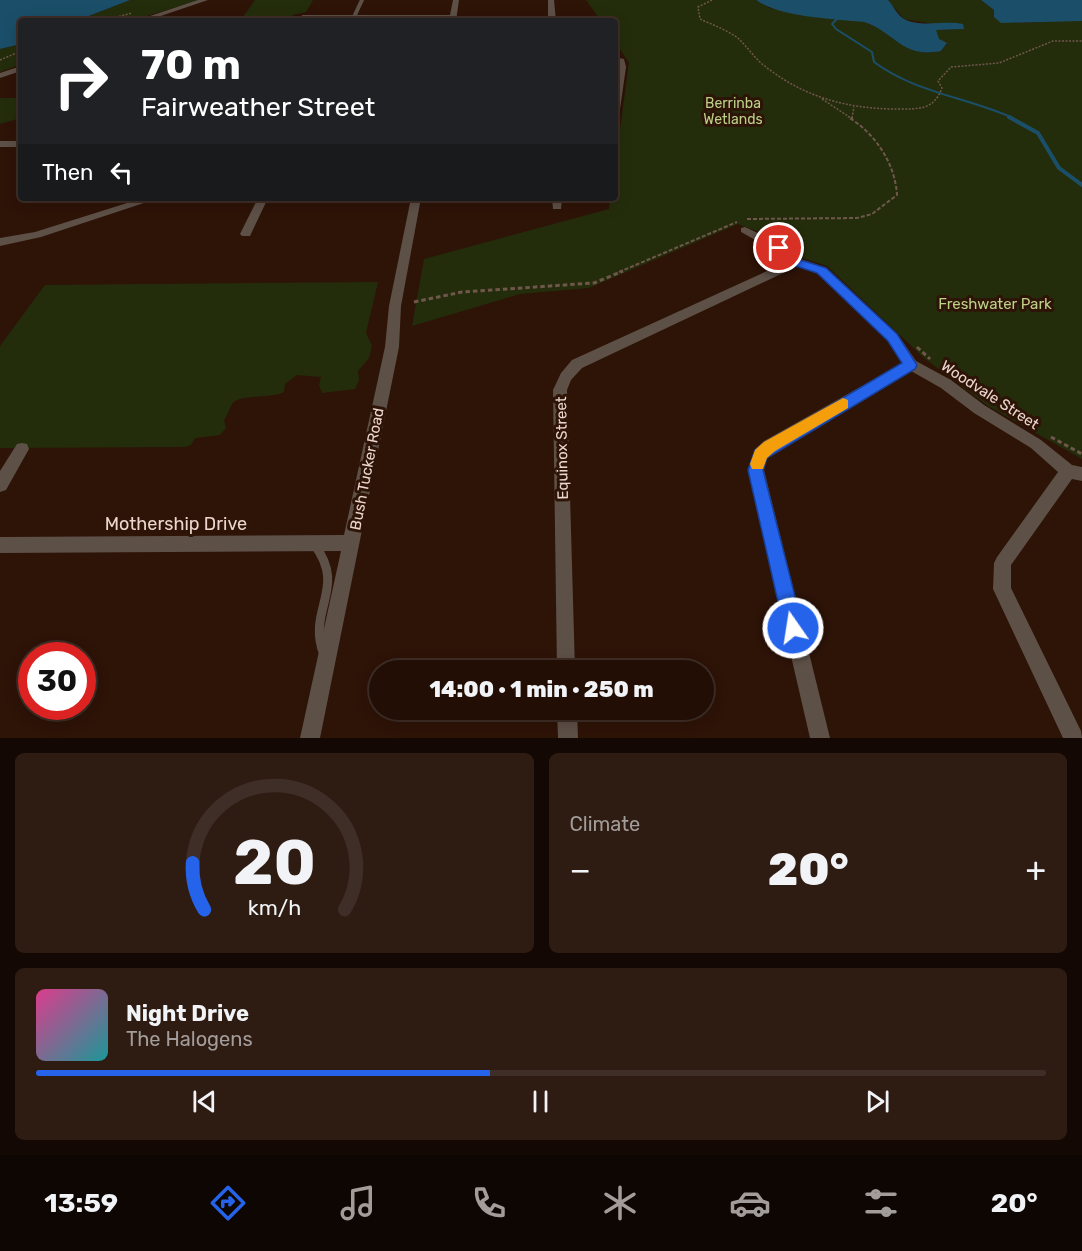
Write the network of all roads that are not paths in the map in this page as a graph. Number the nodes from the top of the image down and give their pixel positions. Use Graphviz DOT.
graph roads {
  1 [pos="205,0"];
  2 [pos="362,0"];
  3 [pos="456,0"];
  4 [pos="551,0"];
  5 [pos="303,17"];
  6 [pos="354,17"];
  7 [pos="149,18"];
  8 [pos="403,18"];
  9 [pos="452,18"];
  10 [pos="552,18"];
  11 [pos="618,60"];
  12 [pos="18,69"];
  13 [pos="0,76"];
  14 [pos="618,93"];
  15 [pos="0,144"];
  16 [pos="18,144"];
  17 [pos="144,201"];
  18 [pos="262,201"];
  19 [pos="415,201"];
  20 [pos="746,225"];
  21 [pos="246,234"];
  22 [pos="1,244"];
  23 [pos="797,262"];
  24 [pos="910,365"];
  25 [pos="22,449"];
  26 [pos="1075,473"];
  27 [pos="0,485"];
  28 [pos="314,543"];
  29 [pos="352,543"];
  30 [pos="0,545"];
  31 [pos="327,660"];
  32 [pos="566,660"];
  33 [pos="567,720"];
  34 [pos="310,738"];
  35 [pos="568,738"];
  36 [pos="819,738"];
  37 [pos="1074,738"];
  1 -- 7 [label="street"];
  2 -- 6 [label="lane"];
  3 -- 9 [label="street"];
  4 -- 10 [label="street"];
  5 -- 6 [label="street"];
  6 -- 8 [label="street"];
  11 -- 14 [label="street"];
  12 -- 13 [label="street"];
  15 -- 16 [label="street"];
  17 -- 22 [label="street"];
  18 -- 21 [label="street"];
  19 -- 29 [label="street, Bush Tucker Road"];
  20 -- 23 [label="street, Woodvale Street"];
  23 -- 24 [label="street, Woodvale Street"];
  23 -- 32 [label="street, Equinox Street"];
  24 -- 26 [label="street, Woodvale Street"];
  24 -- 36 [label="street"];
  25 -- 27 [label="street"];
  26 -- 37 [label="street"];
  28 -- 29 [label="street, Mothership Drive"];
  28 -- 30 [label="street, Mothership Drive"];
  28 -- 31 [label="lane"];
  29 -- 31 [label="street, Bush Tucker Road"];
  31 -- 34 [label="street, Bush Tucker Road"];
  33 -- 35 [label="street"];
}
